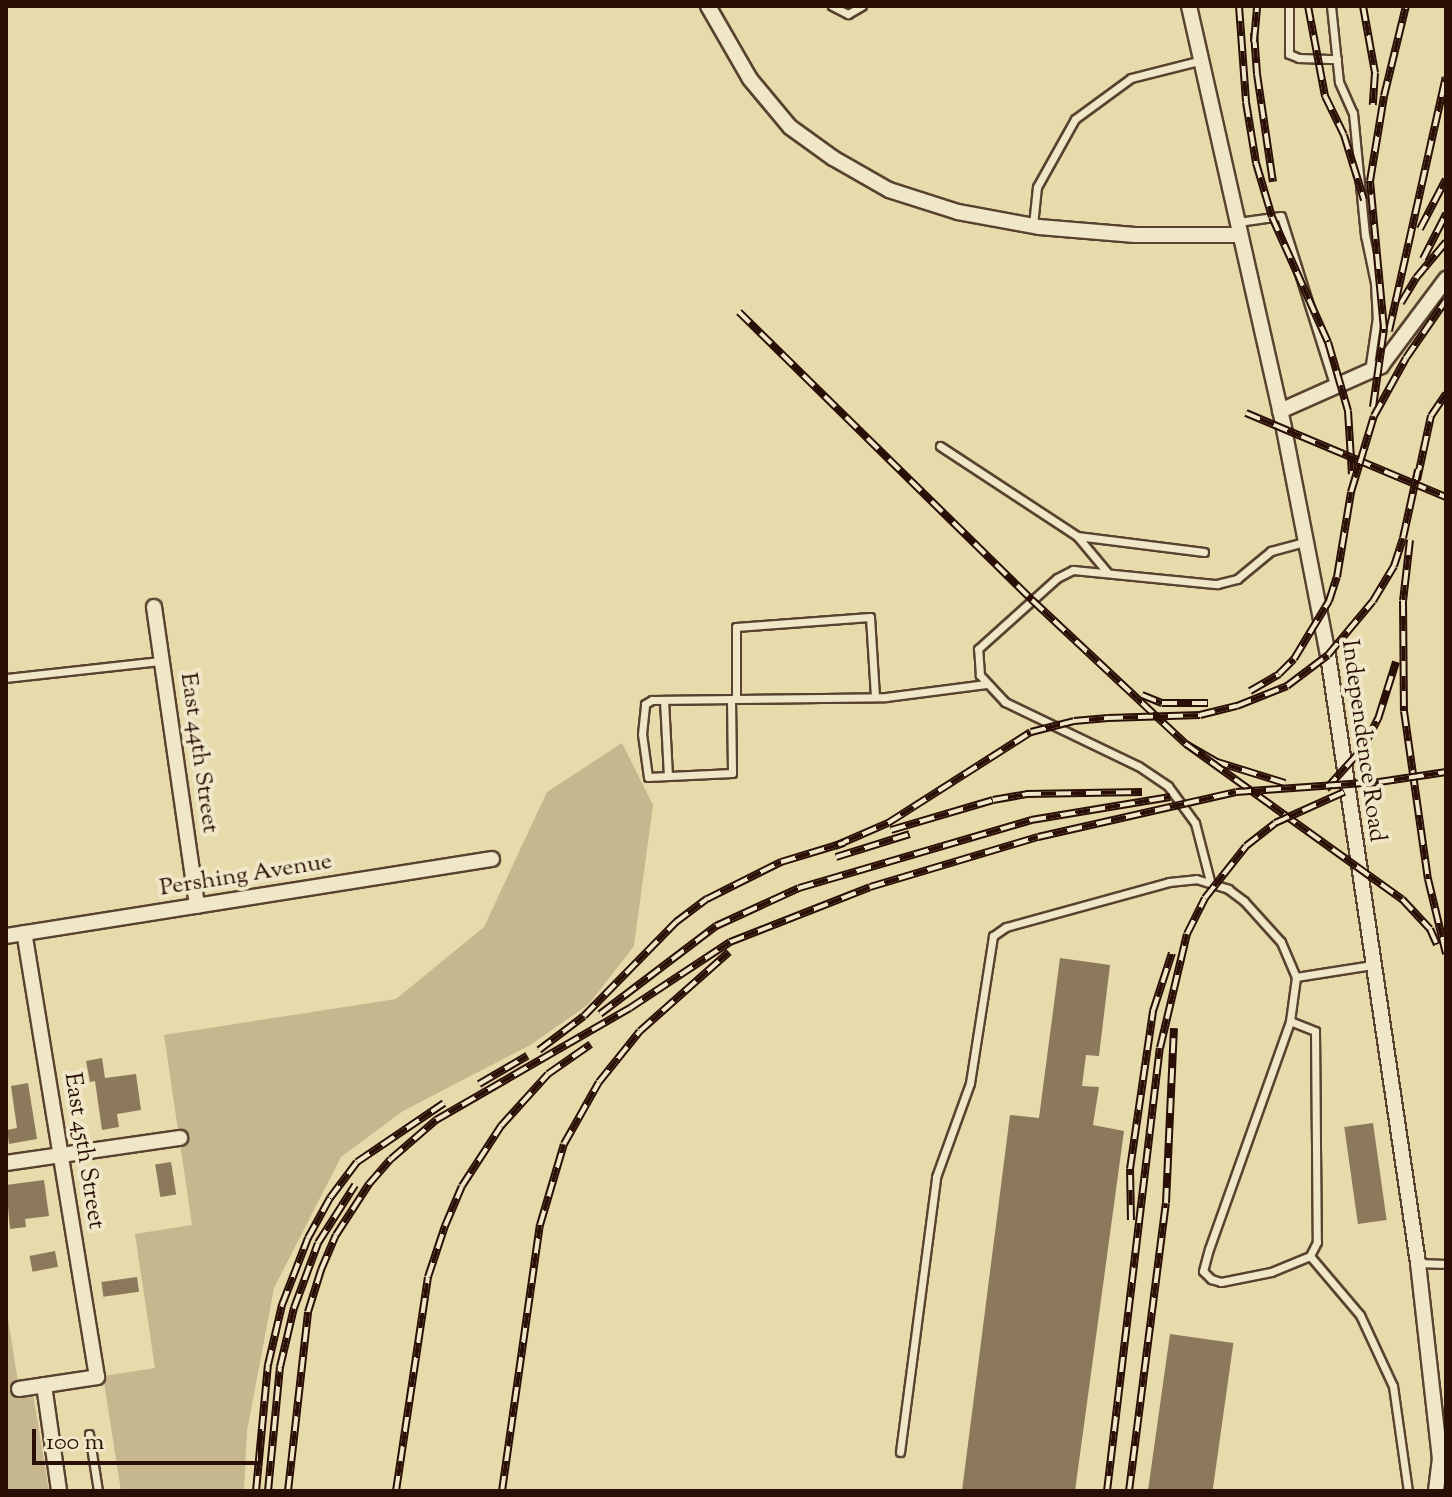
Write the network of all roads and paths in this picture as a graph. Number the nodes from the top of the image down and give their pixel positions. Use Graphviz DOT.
graph roads {
  1 [pos="708,6"];
  2 [pos="832,6"];
  3 [pos="862,6"];
  4 [pos="1189,6"];
  5 [pos="1289,6"];
  6 [pos="1331,6"];
  7 [pos="1337,59"];
  8 [pos="1202,60"];
  9 [pos="1033,225"];
  10 [pos="1239,228"];
  11 [pos="1446,279"];
  12 [pos="1369,371"];
  13 [pos="1335,387"];
  14 [pos="1280,411"];
  15 [pos="940,446"];
  16 [pos="1077,536"];
  17 [pos="1305,542"];
  18 [pos="1204,552"];
  19 [pos="1107,572"];
  20 [pos="154,607"];
  21 [pos="163,661"];
  22 [pos="6,678"];
  23 [pos="986,684"];
  24 [pos="875,697"];
  25 [pos="733,699"];
  26 [pos="664,700"];
  27 [pos="668,776"];
  28 [pos="492,859"];
  29 [pos="1210,881"];
  30 [pos="197,906"];
  31 [pos="24,933"];
  32 [pos="6,936"];
  33 [pos="1372,965"];
  34 [pos="1296,977"];
  35 [pos="1290,1021"];
  36 [pos="180,1138"];
  37 [pos="62,1155"];
  38 [pos="6,1163"];
  39 [pos="1310,1256"];
  40 [pos="1418,1263"];
  41 [pos="1446,1264"];
  42 [pos="44,1385"];
  43 [pos="19,1389"];
  44 [pos="89,1434"];
  45 [pos="900,1452"];
  46 [pos="59,1491"];
  47 [pos="98,1491"];
  48 [pos="1408,1491"];
  49 [pos="1436,1491"];
  1 -- 9 [label="street"];
  2 -- 3 [label="lane"];
  4 -- 8 [label="street, Independence Road"];
  5 -- 7 [label="lane"];
  6 -- 7 [label="lane"];
  7 -- 12 [label="lane"];
  8 -- 9 [label="lane"];
  8 -- 10 [label="street, Independence Road"];
  9 -- 10 [label="street"];
  10 -- 13 [label="lane"];
  10 -- 14 [label="street, Independence Road"];
  11 -- 12 [label="street"];
  12 -- 13 [label="street"];
  13 -- 14 [label="street"];
  14 -- 17 [label="street, Independence Road"];
  15 -- 16 [label="lane"];
  16 -- 18 [label="lane"];
  16 -- 19 [label="lane"];
  17 -- 19 [label="lane"];
  17 -- 33 [label="street, Independence Road"];
  19 -- 23 [label="lane"];
  20 -- 21 [label="street, East 44th Street"];
  21 -- 22 [label="lane"];
  21 -- 30 [label="street, East 44th Street"];
  23 -- 24 [label="lane"];
  23 -- 29 [label="lane"];
  24 -- 25 [label="lane"];
  24 -- 25 [label="lane"];
  25 -- 26 [label="lane"];
  25 -- 27 [label="lane"];
  26 -- 27 [label="lane"];
  26 -- 27 [label="lane"];
  28 -- 30 [label="street, Pershing Avenue"];
  29 -- 34 [label="lane"];
  29 -- 45 [label="lane"];
  30 -- 31 [label="street, Pershing Avenue"];
  31 -- 32 [label="street, Pershing Avenue"];
  31 -- 37 [label="street, East 45th Street"];
  33 -- 34 [label="lane"];
  33 -- 40 [label="street, Independence Road"];
  34 -- 35 [label="lane"];
  35 -- 39 [label="lane"];
  35 -- 39 [label="lane"];
  36 -- 37 [label="street"];
  37 -- 38 [label="street"];
  37 -- 42 [label="street, East 45th Street"];
  39 -- 48 [label="lane"];
  40 -- 41 [label="lane"];
  40 -- 49 [label="street, Independence Road"];
  42 -- 43 [label="street"];
  42 -- 46 [label="street"];
  44 -- 47 [label="lane"];
}
